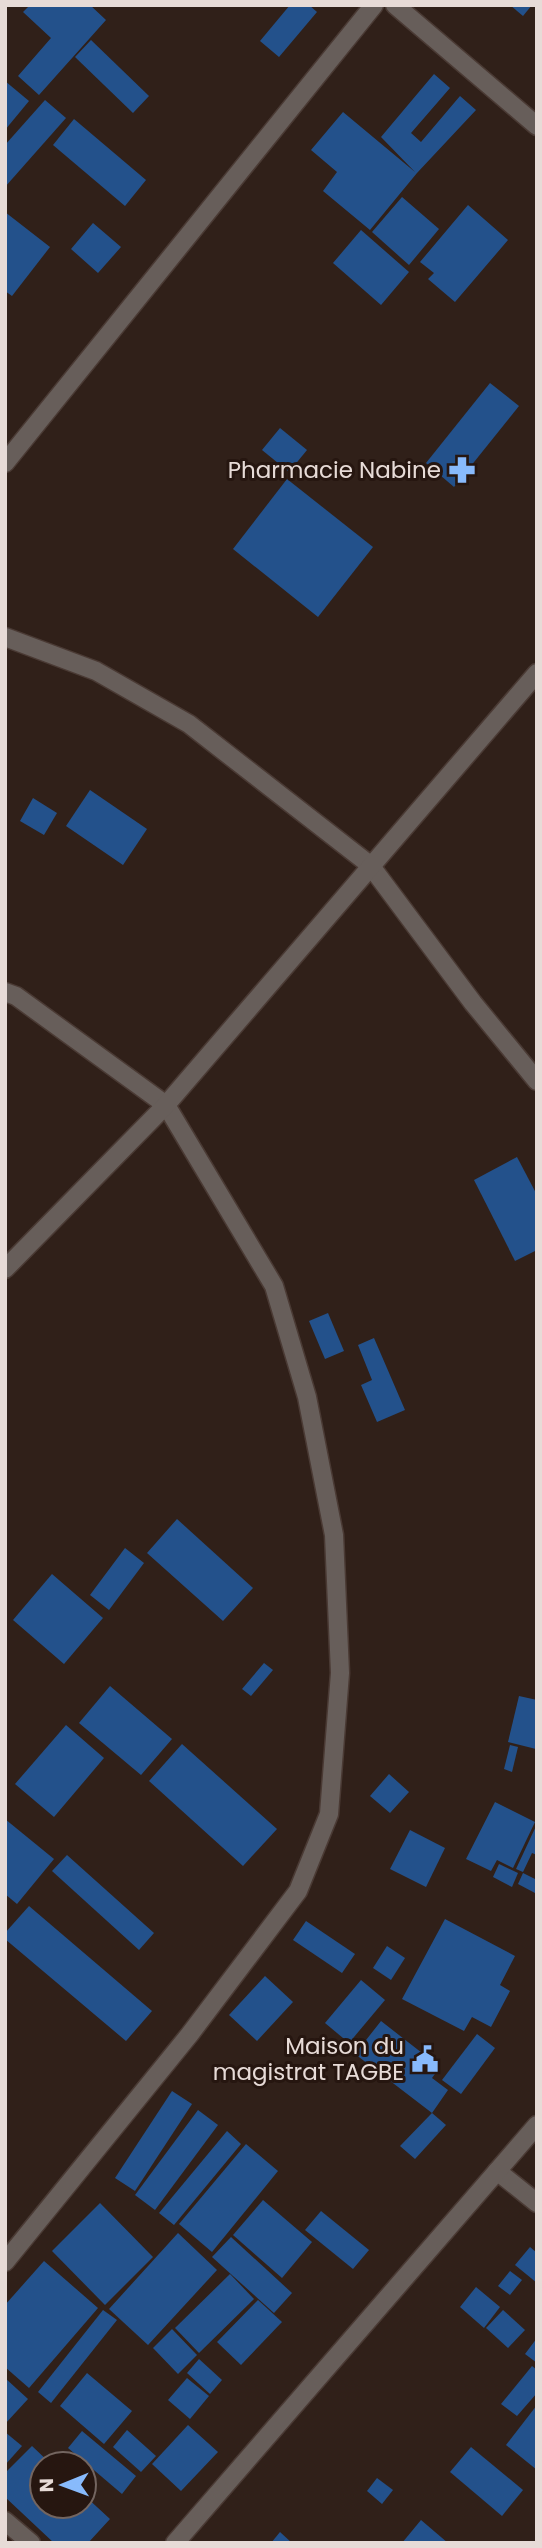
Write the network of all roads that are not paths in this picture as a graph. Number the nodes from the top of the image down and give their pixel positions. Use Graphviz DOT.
graph roads {
  1 [pos="373,5"];
  2 [pos="395,5"];
  3 [pos="537,126"];
  4 [pos="5,463"];
  5 [pos="5,636"];
  6 [pos="537,673"];
  7 [pos="370,865"];
  8 [pos="5,992"];
  9 [pos="537,1081"];
  10 [pos="166,1105"];
  11 [pos="5,1269"];
  12 [pos="537,2125"];
  13 [pos="497,2171"];
  14 [pos="537,2203"];
  15 [pos="5,2262"];
  16 [pos="5,2521"];
  17 [pos="31,2543"];
  18 [pos="175,2543"];
  1 -- 4 [label="street"];
  2 -- 3 [label="street"];
  5 -- 7 [label="street"];
  6 -- 7 [label="street"];
  7 -- 9 [label="street"];
  7 -- 10 [label="street"];
  8 -- 10 [label="street"];
  10 -- 11 [label="street"];
  10 -- 15 [label="street"];
  12 -- 13 [label="street"];
  13 -- 14 [label="street"];
  13 -- 18 [label="street"];
  16 -- 17 [label="street"];
}
